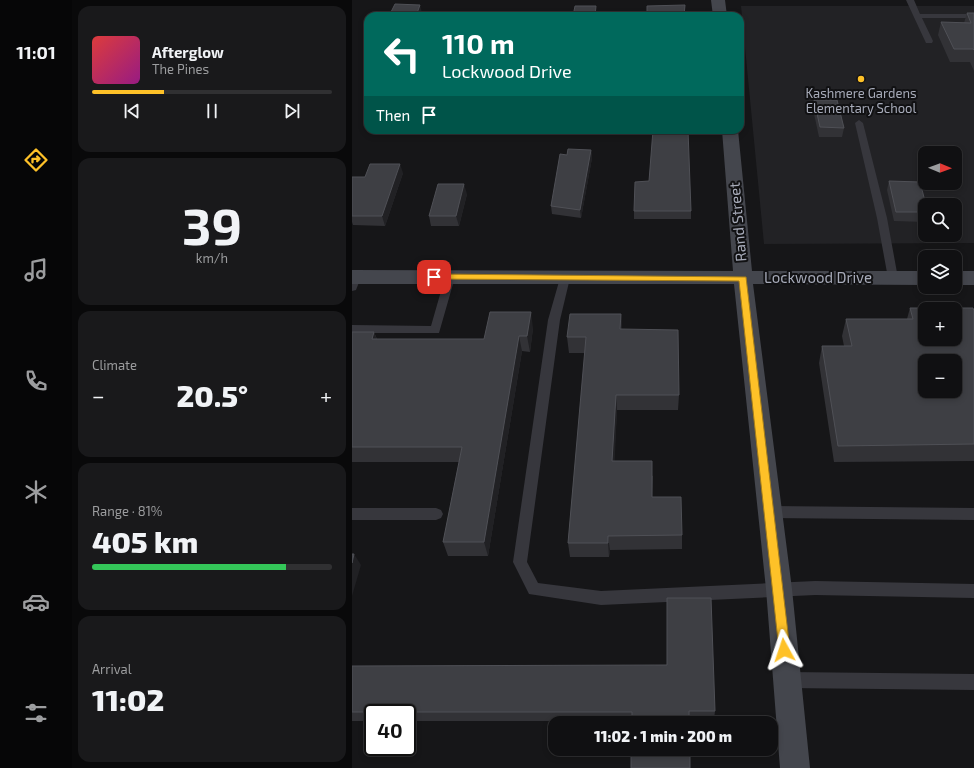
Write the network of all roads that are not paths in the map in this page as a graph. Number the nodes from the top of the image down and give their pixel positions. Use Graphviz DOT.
graph roads {
  1 [pos="718,0"];
  2 [pos="910,0"];
  3 [pos="720,12"];
  4 [pos="918,16"];
  5 [pos="974,16"];
  6 [pos="929,41"];
  7 [pos="859,123"];
  8 [pos="730,134"];
  9 [pos="450,277"];
  10 [pos="564,278"];
  11 [pos="743,278"];
  12 [pos="893,278"];
  13 [pos="918,278"];
  14 [pos="962,278"];
  15 [pos="974,278"];
  16 [pos="353,281"];
  17 [pos="352,329"];
  18 [pos="770,512"];
  19 [pos="352,514"];
  20 [pos="436,514"];
  21 [pos="974,514"];
  22 [pos="779,589"];
  23 [pos="974,591"];
  24 [pos="787,680"];
  25 [pos="974,682"];
  26 [pos="795,768"];
  1 -- 3 [label="street"];
  2 -- 4 [label="lane"];
  4 -- 5 [label="lane"];
  4 -- 6 [label="lane"];
  7 -- 12 [label="lane"];
  8 -- 11 [label="street, Rand Street"];
  9 -- 10 [label="street, Lockwood Drive"];
  9 -- 16 [label="street, Lockwood Drive"];
  9 -- 17 [label="lane"];
  10 -- 11 [label="street, Lockwood Drive"];
  10 -- 22 [label="lane"];
  11 -- 12 [label="street, Lockwood Drive"];
  11 -- 18 [label="street, Rand Street"];
  12 -- 13 [label="street, Lockwood Drive"];
  14 -- 15 [label="street"];
  18 -- 21 [label="lane"];
  18 -- 22 [label="street, Rand Street"];
  19 -- 20 [label="lane"];
  22 -- 23 [label="lane"];
  22 -- 24 [label="street, Rand Street"];
  24 -- 25 [label="lane"];
  24 -- 26 [label="street, Rand Street"];
}
